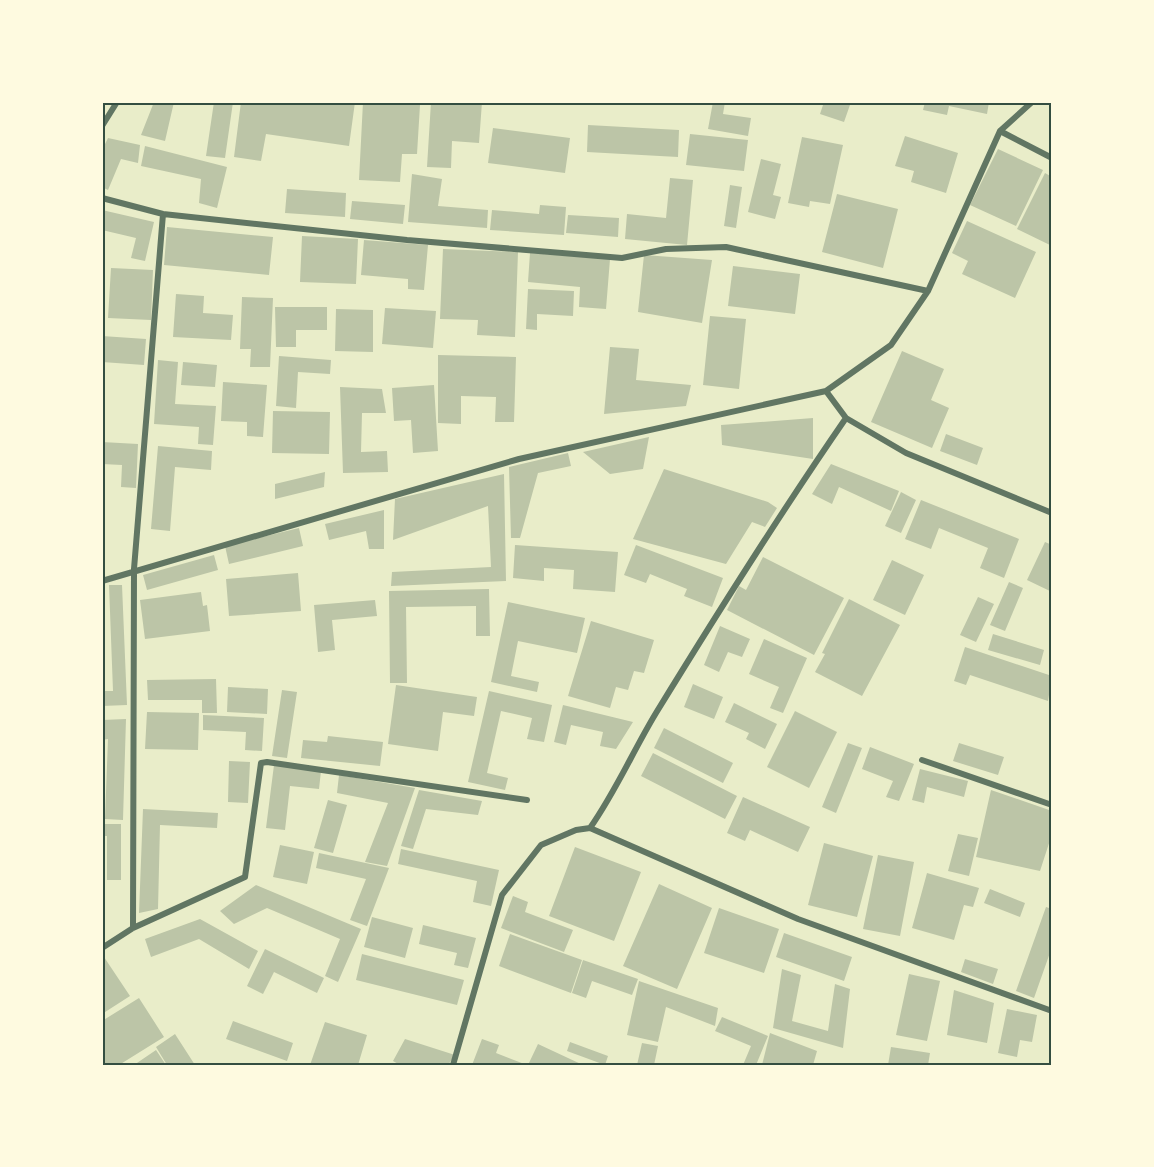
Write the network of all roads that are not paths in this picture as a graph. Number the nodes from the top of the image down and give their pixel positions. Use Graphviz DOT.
graph roads {
  1 [pos="117,102"];
  2 [pos="1032,102"];
  3 [pos="102,126"];
  4 [pos="1000,131"];
  5 [pos="1052,158"];
  6 [pos="102,198"];
  7 [pos="163,214"];
  8 [pos="928,291"];
  9 [pos="826,391"];
  10 [pos="846,418"];
  11 [pos="1052,513"];
  12 [pos="134,569"];
  13 [pos="102,581"];
  14 [pos="922,760"];
  15 [pos="527,800"];
  16 [pos="1052,805"];
  17 [pos="590,828"];
  18 [pos="133,928"];
  19 [pos="102,948"];
  20 [pos="1052,1011"];
  21 [pos="453,1065"];
  1 -- 3 [label="street"];
  2 -- 4 [label="street"];
  4 -- 5 [label="street"];
  4 -- 8 [label="street"];
  6 -- 7 [label="street"];
  7 -- 8 [label="street"];
  7 -- 12 [label="street"];
  8 -- 9 [label="street"];
  9 -- 10 [label="street"];
  9 -- 12 [label="street"];
  10 -- 11 [label="street"];
  10 -- 17 [label="street"];
  12 -- 13 [label="street"];
  12 -- 18 [label="street"];
  14 -- 16 [label="street"];
  15 -- 18 [label="street"];
  17 -- 20 [label="street"];
  17 -- 21 [label="street"];
  18 -- 19 [label="street"];
}
